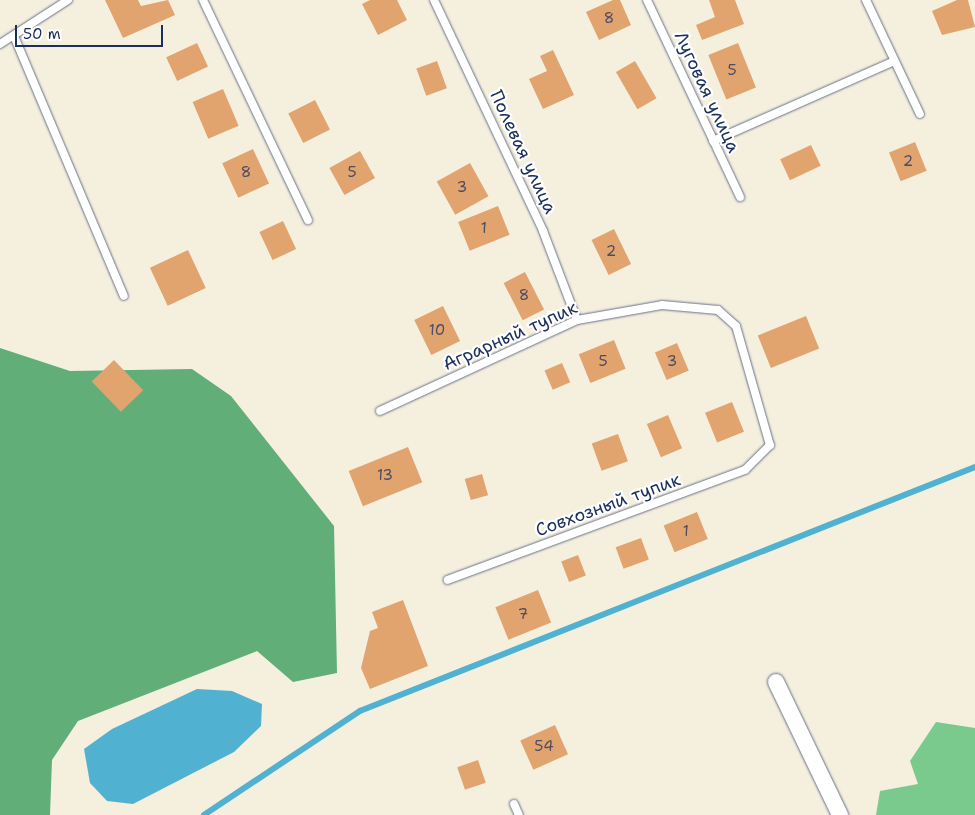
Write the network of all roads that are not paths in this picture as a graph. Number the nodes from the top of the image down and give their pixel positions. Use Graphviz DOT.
graph roads {
  1 [pos="68,0"];
  2 [pos="203,0"];
  3 [pos="434,0"];
  4 [pos="647,0"];
  5 [pos="866,0"];
  6 [pos="14,36"];
  7 [pos="0,44"];
  8 [pos="894,61"];
  9 [pos="920,114"];
  10 [pos="714,141"];
  11 [pos="740,196"];
  12 [pos="308,220"];
  13 [pos="124,296"];
  14 [pos="577,320"];
  15 [pos="380,411"];
  16 [pos="770,445"];
  17 [pos="448,580"];
  18 [pos="776,682"];
  19 [pos="514,804"];
  20 [pos="519,815"];
  21 [pos="840,815"];
  1 -- 6 [label="lane"];
  2 -- 12 [label="lane"];
  3 -- 14 [label="lane, Полевая улица"];
  4 -- 10 [label="lane, Луговая улица"];
  5 -- 8 [label="lane"];
  6 -- 7 [label="lane"];
  6 -- 13 [label="lane"];
  8 -- 9 [label="lane"];
  8 -- 10 [label="lane"];
  10 -- 11 [label="lane, Луговая улица"];
  14 -- 15 [label="lane, Аграрный тупик"];
  14 -- 16 [label="lane, Аграрный тупик"];
  16 -- 17 [label="lane, Совхозный тупик"];
  18 -- 21 [label="street"];
  19 -- 20 [label="lane"];
}
